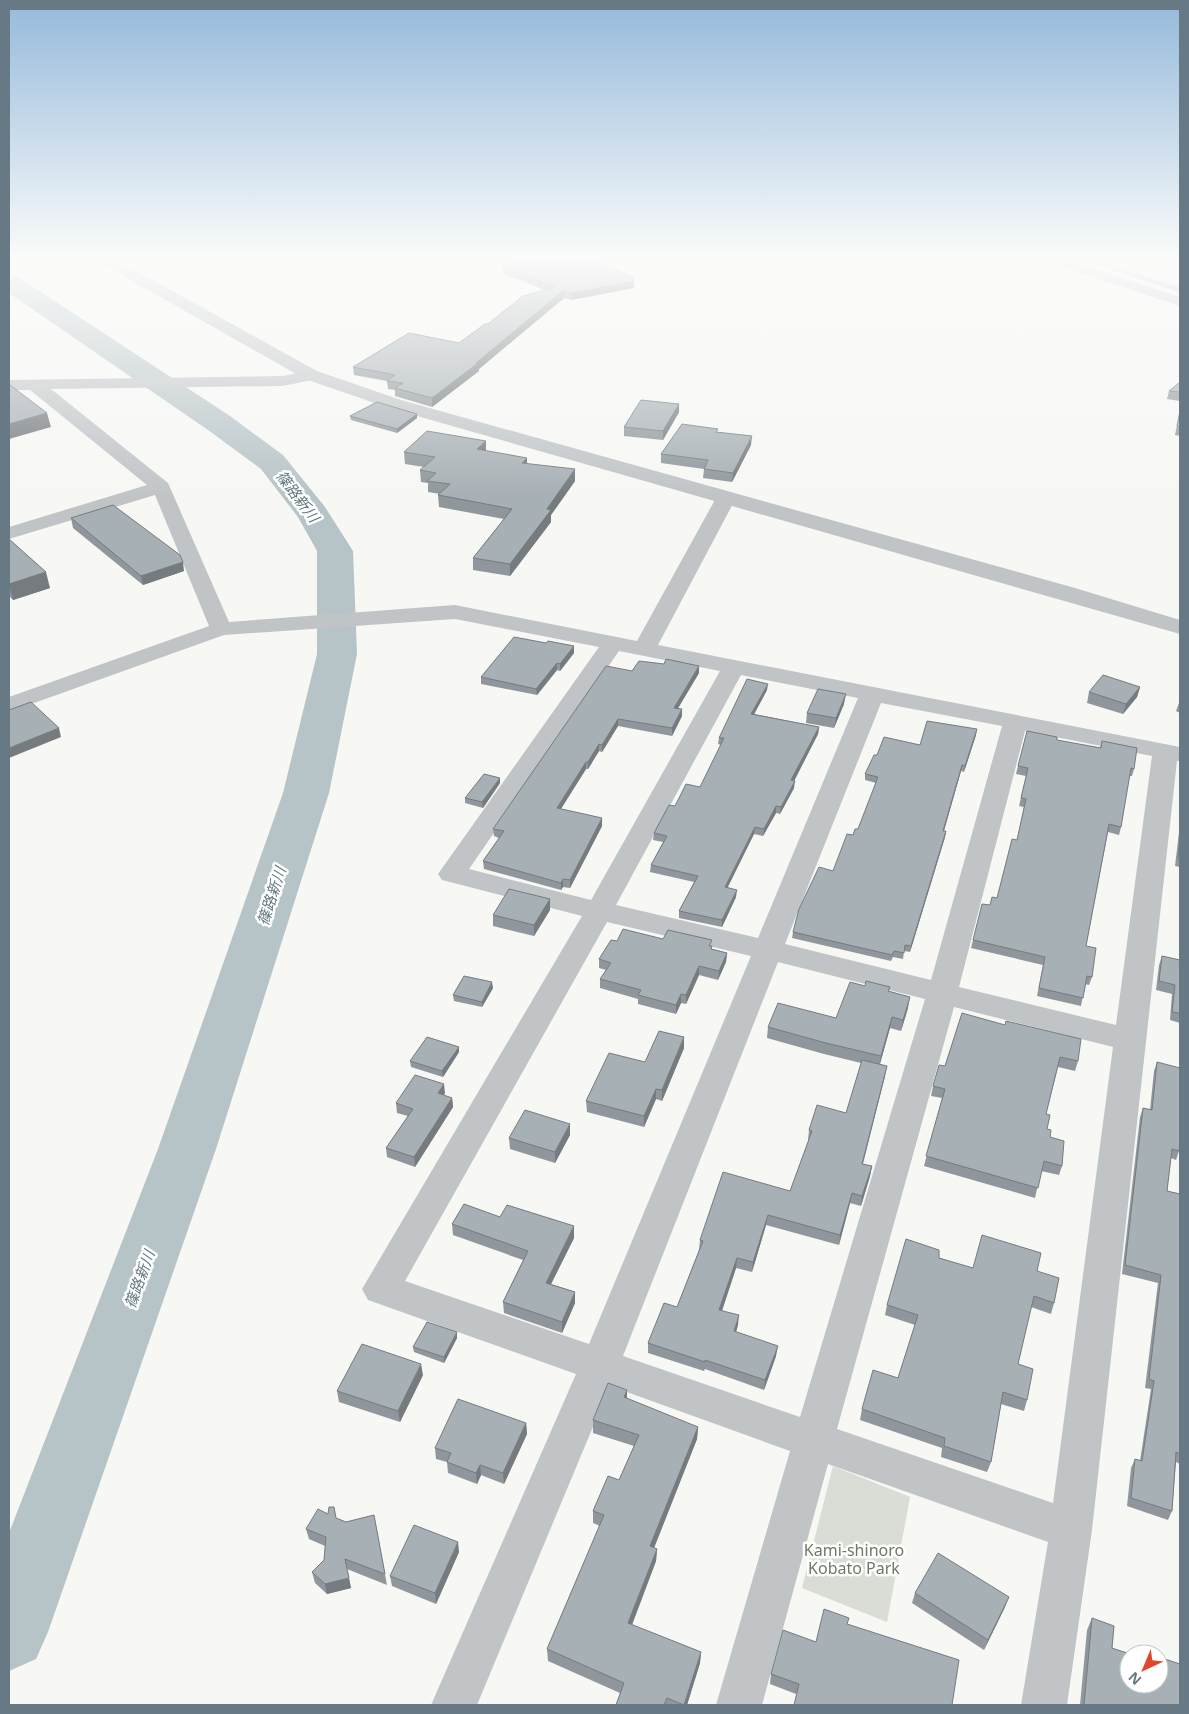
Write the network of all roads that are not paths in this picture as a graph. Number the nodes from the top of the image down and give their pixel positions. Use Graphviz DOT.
graph roads {
  1 [pos="243,337"];
  2 [pos="311,375"];
  3 [pos="35,385"];
  4 [pos="9,386"];
  5 [pos="161,487"];
  6 [pos="726,498"];
  7 [pos="9,533"];
  8 [pos="1180,627"];
  9 [pos="221,629"];
  10 [pos="613,643"];
  11 [pos="644,649"];
  12 [pos="734,667"];
  13 [pos="872,694"];
  14 [pos="9,705"];
  15 [pos="1015,722"];
  16 [pos="1173,753"];
  17 [pos="599,912"];
  18 [pos="769,950"];
  19 [pos="942,994"];
  20 [pos="1131,1040"];
  21 [pos="599,1366"];
  22 [pos="814,1439"];
  23 [pos="1071,1530"];
  24 [pos="454,1705"];
  25 [pos="739,1705"];
  26 [pos="1044,1705"];
  1 -- 2 [label="street"];
  2 -- 3 [label="street"];
  2 -- 6 [label="street"];
  3 -- 4 [label="street"];
  3 -- 5 [label="street"];
  5 -- 7 [label="street"];
  5 -- 9 [label="street"];
  6 -- 8 [label="street"];
  6 -- 11 [label="street"];
  9 -- 10 [label="street"];
  9 -- 14 [label="street"];
  10 -- 11 [label="street"];
  10 -- 17 [label="street"];
  11 -- 12 [label="street"];
  12 -- 13 [label="street"];
  12 -- 17 [label="street"];
  13 -- 15 [label="street"];
  13 -- 18 [label="street"];
  15 -- 16 [label="street"];
  15 -- 19 [label="street"];
  16 -- 20 [label="street"];
  17 -- 18 [label="street"];
  17 -- 21 [label="street"];
  18 -- 19 [label="street"];
  18 -- 21 [label="street"];
  19 -- 20 [label="street"];
  19 -- 22 [label="street"];
  20 -- 23 [label="street"];
  21 -- 22 [label="street"];
  21 -- 24 [label="street"];
  22 -- 23 [label="street"];
  22 -- 25 [label="street"];
  23 -- 26 [label="street"];
}
